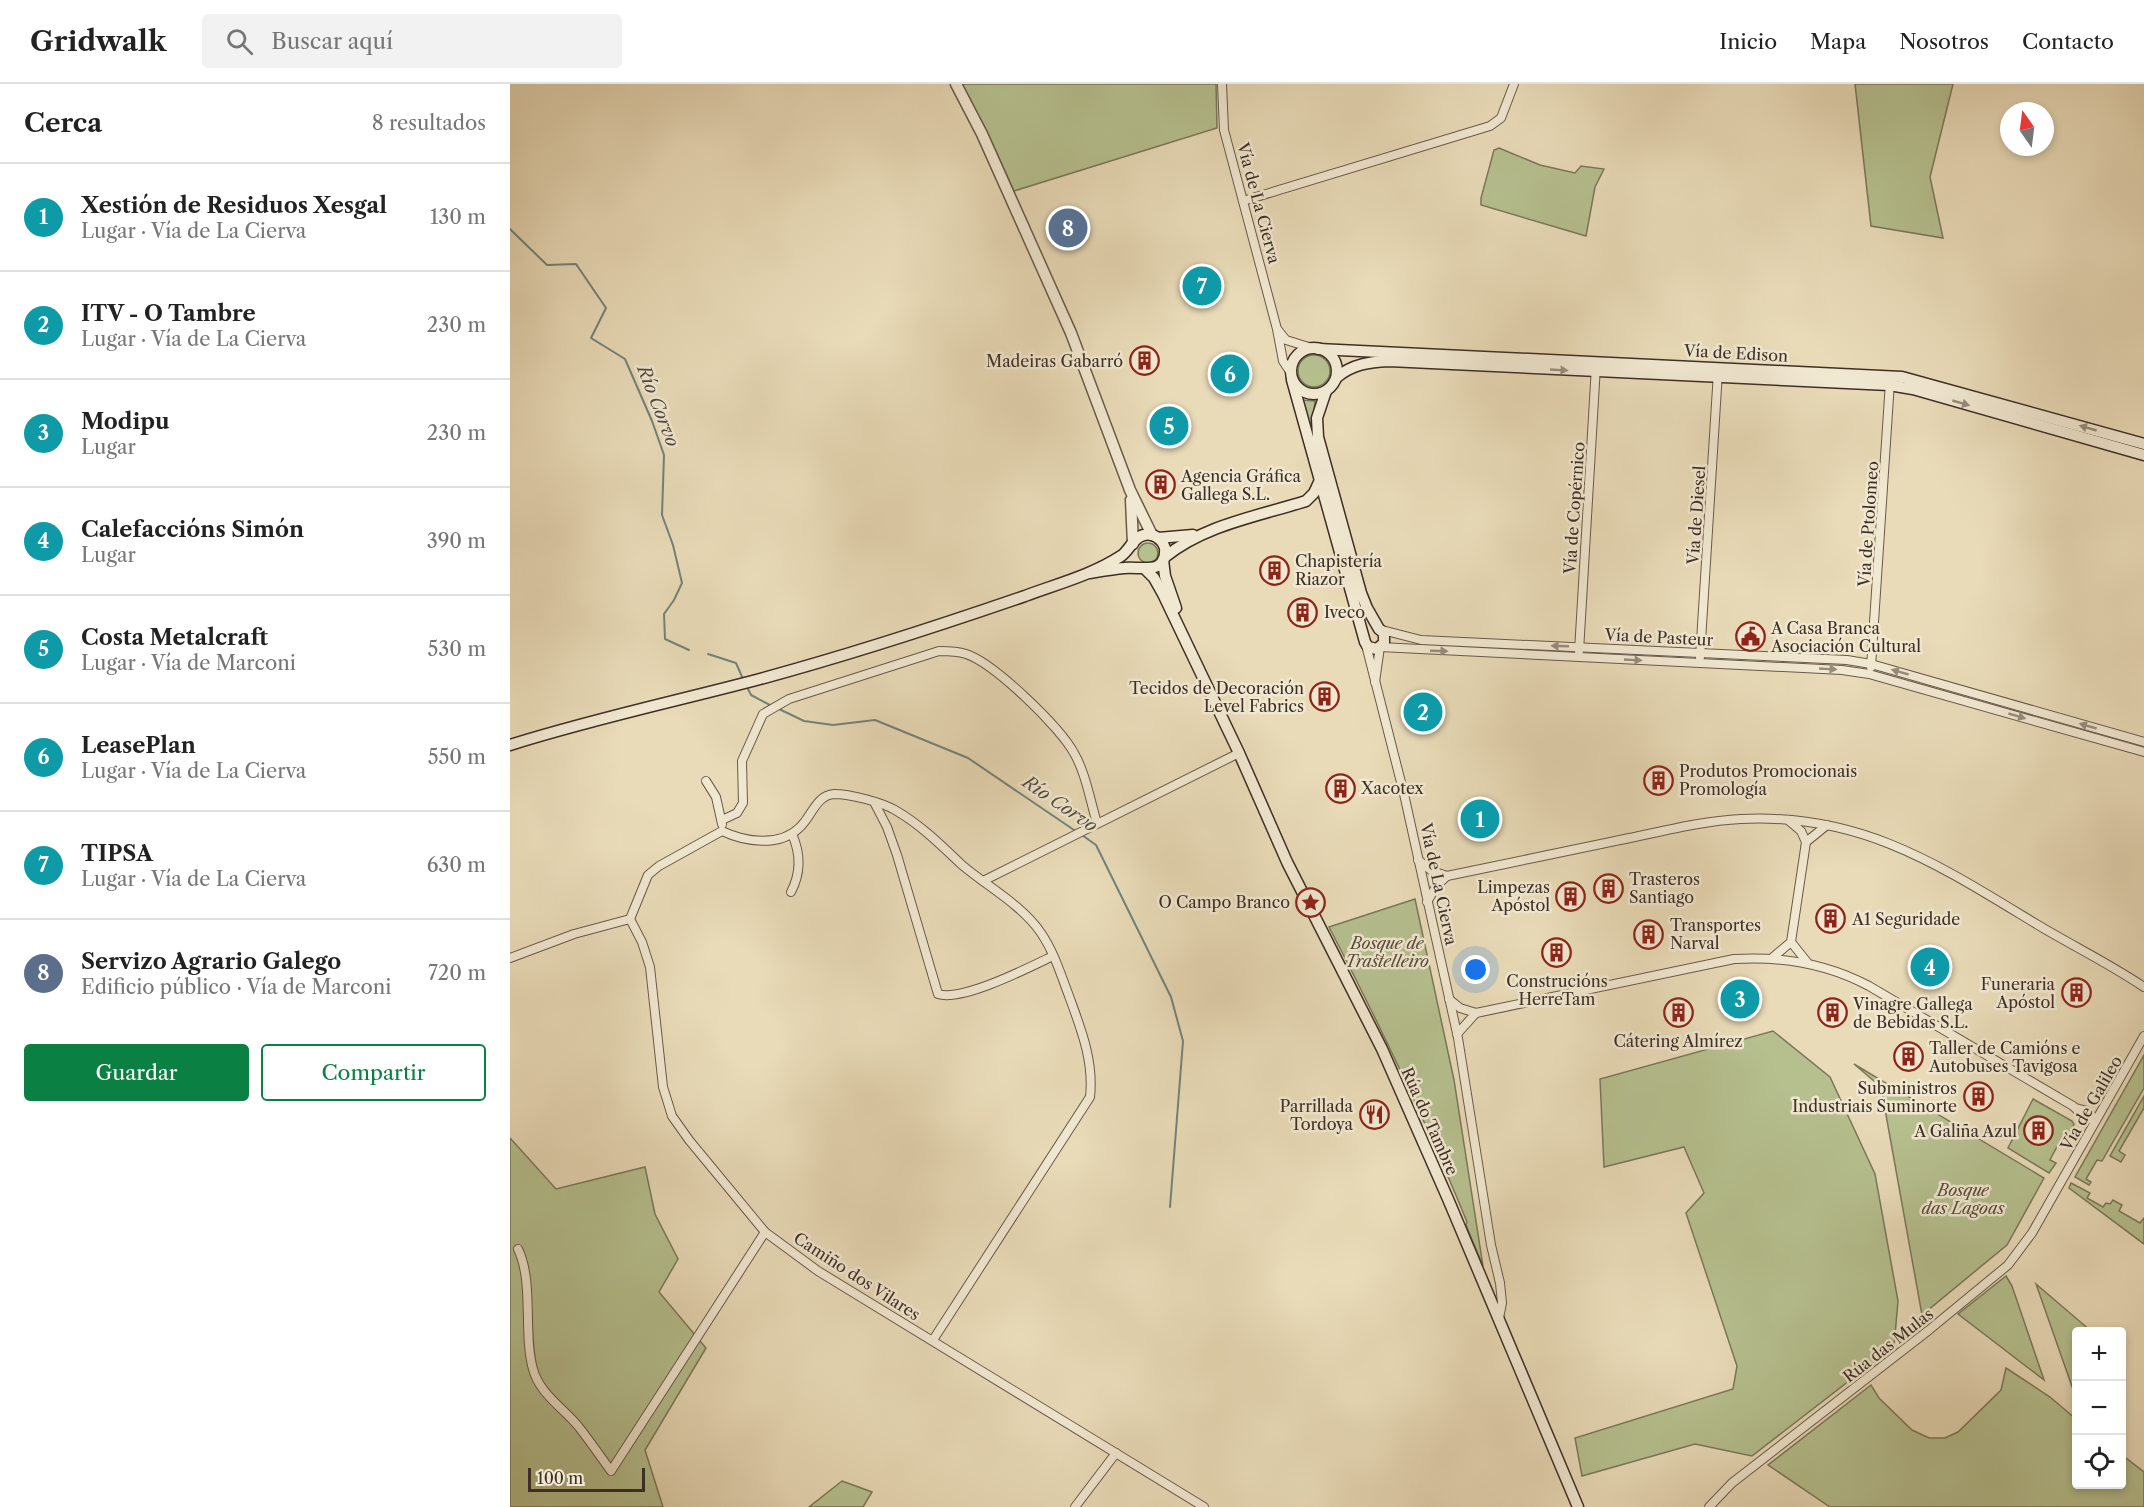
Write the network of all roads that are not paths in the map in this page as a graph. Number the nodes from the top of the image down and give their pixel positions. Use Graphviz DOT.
graph roads {
  1 [pos="956,84"];
  2 [pos="1222,84"];
  3 [pos="1514,84"];
  4 [pos="1243,201"];
  5 [pos="1277,329"];
  6 [pos="1315,348"];
  7 [pos="1596,367"];
  8 [pos="1718,372"];
  9 [pos="1292,376"];
  10 [pos="1337,376"];
  11 [pos="1890,380"];
  12 [pos="1326,391"];
  13 [pos="2144,444"];
  14 [pos="2144,455"];
  15 [pos="1320,480"];
  16 [pos="1130,490"];
  17 [pos="1306,501"];
  18 [pos="1329,513"];
  19 [pos="1203,534"];
  20 [pos="1155,536"];
  21 [pos="1132,545"];
  22 [pos="1164,558"];
  23 [pos="1143,568"];
  24 [pos="1090,573"];
  25 [pos="1379,629"];
  26 [pos="1184,637"];
  27 [pos="1365,641"];
  28 [pos="1380,647"];
  29 [pos="1579,647"];
  30 [pos="1700,653"];
  31 [pos="1578,657"];
  32 [pos="1700,663"];
  33 [pos="1871,664"];
  34 [pos="1869,674"];
  35 [pos="1375,682"];
  36 [pos="2144,742"];
  37 [pos="510,745"];
  38 [pos="2144,752"];
  39 [pos="1239,753"];
  40 [pos="706,781"];
  41 [pos="874,802"];
  42 [pos="722,820"];
  43 [pos="1788,820"];
  44 [pos="1809,822"];
  45 [pos="1097,823"];
  46 [pos="1827,825"];
  47 [pos="722,831"];
  48 [pos="792,834"];
  49 [pos="1807,839"];
  50 [pos="1418,860"];
  51 [pos="1442,877"];
  52 [pos="983,881"];
  53 [pos="1423,881"];
  54 [pos="791,892"];
  55 [pos="1427,902"];
  56 [pos="630,919"];
  57 [pos="1790,944"];
  58 [pos="1053,956"];
  59 [pos="510,958"];
  60 [pos="1772,958"];
  61 [pos="1788,959"];
  62 [pos="1807,962"];
  63 [pos="2144,986"];
  64 [pos="1449,999"];
  65 [pos="1472,1014"];
  66 [pos="1453,1018"];
  67 [pos="1457,1034"];
  68 [pos="2143,1039"];
  69 [pos="2106,1103"];
  70 [pos="2076,1108"];
  71 [pos="2096,1120"];
  72 [pos="2086,1138"];
  73 [pos="2061,1183"];
  74 [pos="765,1232"];
  75 [pos="518,1250"];
  76 [pos="1491,1286"];
  77 [pos="1500,1289"];
  78 [pos="1499,1320"];
  79 [pos="933,1340"];
  80 [pos="1116,1453"];
  81 [pos="1075,1507"];
  82 [pos="1204,1507"];
  83 [pos="1578,1507"];
  84 [pos="1709,1507"];
  1 -- 16 [label="main road"];
  2 -- 4 [label="street, Vía de La Cierva"];
  3 -- 4 [label="street"];
  4 -- 5 [label="street, Vía de La Cierva"];
  5 -- 6 [label="street"];
  5 -- 9 [label="street, Vía de La Cierva"];
  6 -- 7 [label="main road, Vía de Edison"];
  6 -- 9 [label="main road"];
  6 -- 10 [label="main road"];
  7 -- 8 [label="main road, Vía de Edison"];
  10 -- 7 [label="main road, Vía de Edison, one-way"];
  7 -- 29 [label="street, Vía de Copérnico"];
  8 -- 11 [label="main road, Vía de Edison"];
  8 -- 30 [label="street, Vía de Diesel"];
  9 -- 12 [label="main road"];
  9 -- 15 [label="main road, Vía de La Cierva"];
  10 -- 12 [label="main road"];
  13 -- 11 [label="main road, Vía de Edison, one-way"];
  11 -- 14 [label="main road, Vía de Edison, one-way"];
  11 -- 33 [label="street, Vía de Ptolomeo"];
  12 -- 25 [label="main road"];
  15 -- 17 [label="main road"];
  15 -- 18 [label="main road, Vía de La Cierva"];
  16 -- 20 [label="main road"];
  16 -- 21 [label="main road"];
  17 -- 18 [label="main road"];
  17 -- 19 [label="main road"];
  18 -- 27 [label="main road, Vía de La Cierva"];
  19 -- 20 [label="main road"];
  19 -- 22 [label="main road"];
  20 -- 21 [label="main road"];
  20 -- 22 [label="main road"];
  21 -- 23 [label="main road"];
  21 -- 24 [label="main road"];
  22 -- 23 [label="main road"];
  22 -- 26 [label="main road"];
  23 -- 24 [label="main road"];
  23 -- 26 [label="main road"];
  24 -- 37 [label="main road"];
  25 -- 27 [label="main road"];
  25 -- 28 [label="main road"];
  29 -- 25 [label="street, Vía de Pasteur, one-way"];
  26 -- 39 [label="main road, Rúa do Tambre"];
  27 -- 28 [label="main road"];
  27 -- 35 [label="street, Vía de La Cierva"];
  28 -- 31 [label="street, Vía de Pasteur, one-way"];
  28 -- 35 [label="street, Vía de La Cierva"];
  29 -- 30 [label="street, Vía de Pasteur"];
  29 -- 31 [label="street, Vía de Copérnico"];
  30 -- 32 [label="street, Vía de Diesel"];
  30 -- 33 [label="street, Vía de Pasteur"];
  31 -- 32 [label="street, Vía de Pasteur, one-way"];
  32 -- 34 [label="street, Vía de Pasteur, one-way"];
  33 -- 34 [label="street, Vía de Ptolomeo"];
  36 -- 33 [label="street, Vía de Pasteur, one-way"];
  34 -- 38 [label="street, Vía de Pasteur, one-way"];
  35 -- 50 [label="street, Vía de La Cierva"];
  39 -- 45 [label="street"];
  39 -- 76 [label="main road, Rúa do Tambre"];
  40 -- 42 [label="street"];
  41 -- 48 [label="street"];
  41 -- 52 [label="street"];
  41 -- 58 [label="street"];
  42 -- 45 [label="street"];
  42 -- 47 [label="street"];
  43 -- 44 [label="street"];
  43 -- 49 [label="street"];
  43 -- 51 [label="street"];
  44 -- 46 [label="street"];
  44 -- 49 [label="street"];
  45 -- 52 [label="street"];
  46 -- 49 [label="street"];
  46 -- 63 [label="street"];
  47 -- 48 [label="street"];
  47 -- 56 [label="street"];
  48 -- 54 [label="street"];
  49 -- 57 [label="street"];
  50 -- 51 [label="street"];
  50 -- 53 [label="street, Vía de La Cierva"];
  51 -- 53 [label="street"];
  51 -- 55 [label="street"];
  52 -- 58 [label="street"];
  53 -- 55 [label="street, Vía de La Cierva"];
  55 -- 64 [label="street, Vía de La Cierva"];
  56 -- 59 [label="street"];
  56 -- 74 [label="street, Camiño dos Vilares"];
  57 -- 60 [label="street"];
  57 -- 61 [label="street"];
  57 -- 62 [label="street"];
  58 -- 79 [label="street"];
  60 -- 61 [label="street"];
  60 -- 65 [label="street"];
  61 -- 62 [label="street"];
  62 -- 70 [label="street"];
  64 -- 65 [label="street"];
  64 -- 66 [label="street, Vía de La Cierva"];
  65 -- 66 [label="street"];
  65 -- 67 [label="street"];
  66 -- 67 [label="street, Vía de La Cierva"];
  67 -- 76 [label="street, Vía de La Cierva"];
  68 -- 69 [label="street, Vía de Galileo"];
  69 -- 70 [label="street"];
  69 -- 71 [label="street, Vía de Galileo"];
  70 -- 71 [label="street"];
  70 -- 72 [label="street"];
  71 -- 72 [label="street, Vía de Galileo"];
  72 -- 73 [label="street, Vía de Galileo"];
  73 -- 84 [label="street, Rúa das Mulas"];
  74 -- 75 [label="street"];
  74 -- 79 [label="street, Camiño dos Vilares"];
  76 -- 77 [label="street"];
  76 -- 77 [label="street, Vía de La Cierva"];
  76 -- 78 [label="main road, Rúa do Tambre"];
  77 -- 78 [label="street, Vía de La Cierva"];
  78 -- 83 [label="main road, Rúa do Tambre"];
  79 -- 80 [label="street, Camiño dos Vilares"];
  80 -- 81 [label="street"];
  80 -- 82 [label="street, Camiño dos Vilares"];
}
